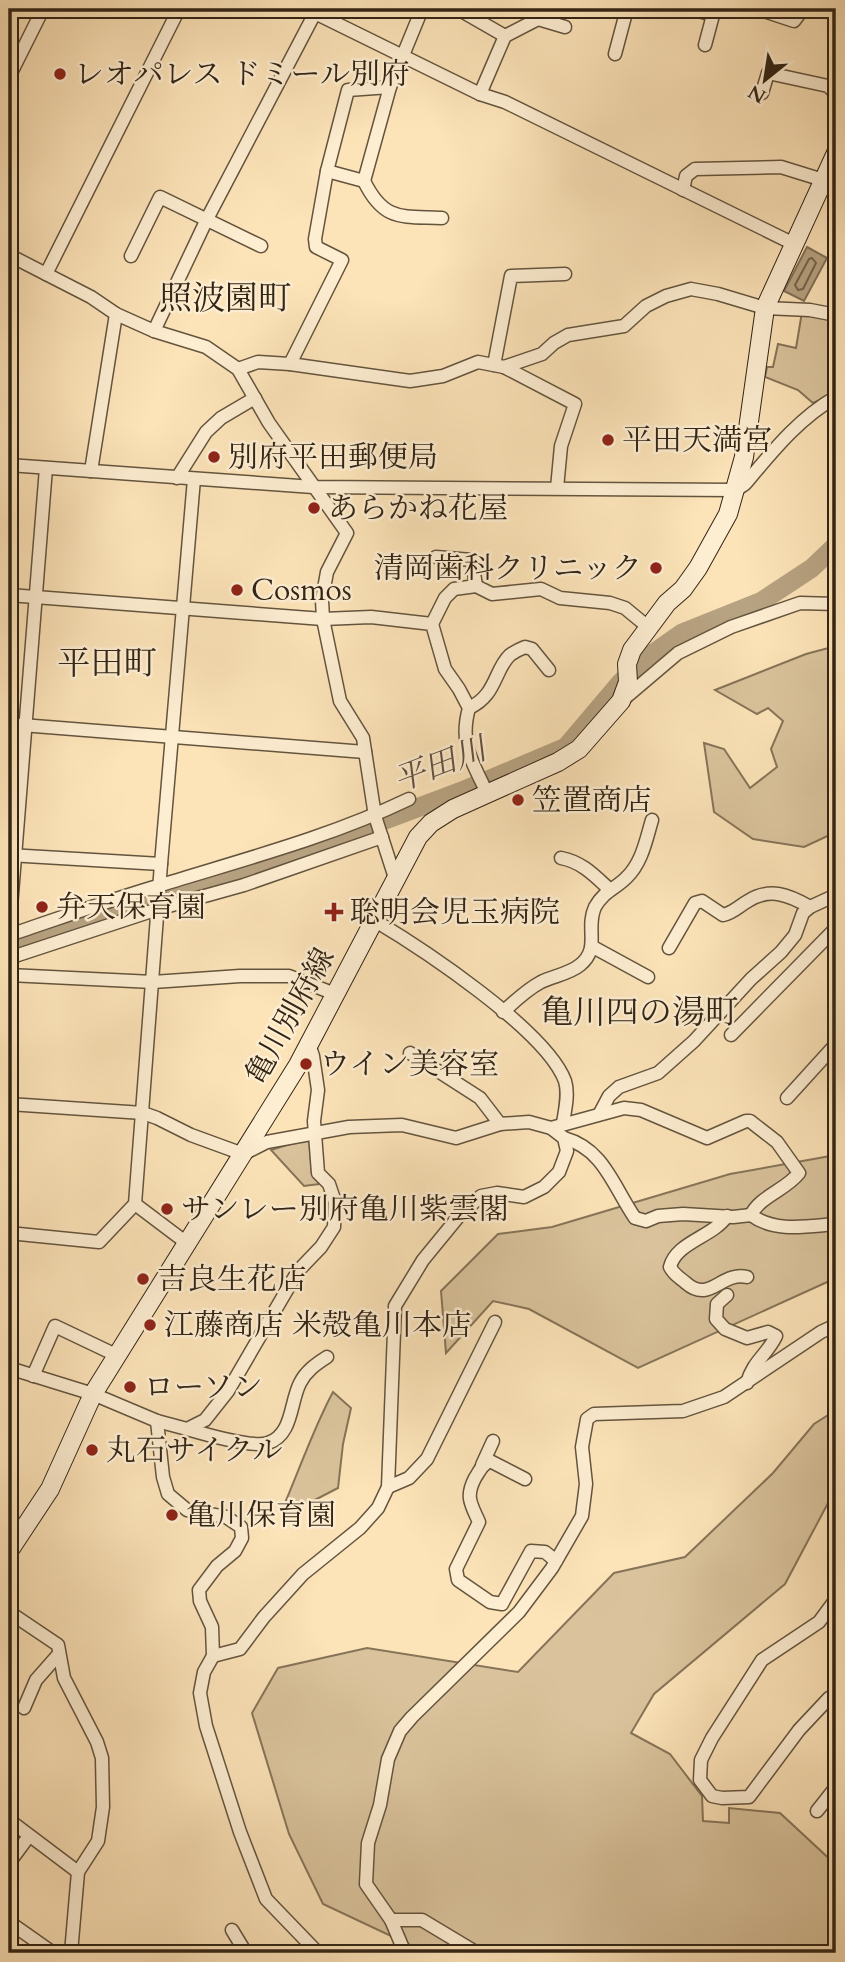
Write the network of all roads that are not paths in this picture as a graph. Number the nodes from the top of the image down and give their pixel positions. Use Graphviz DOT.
graph roads {
  1 [pos="43,9"];
  2 [pos="179,9"];
  3 [pos="422,9"];
  4 [pos="458,9"];
  5 [pos="627,9"];
  6 [pos="692,9"];
  7 [pos="758,9"];
  8 [pos="803,9"];
  9 [pos="311,11"];
  10 [pos="540,14"];
  11 [pos="565,27"];
  12 [pos="505,36"];
  13 [pos="705,45"];
  14 [pos="402,54"];
  15 [pos="615,54"];
  16 [pos="9,77"];
  17 [pos="390,87"];
  18 [pos="762,93"];
  19 [pos="480,94"];
  20 [pos="836,94"];
  21 [pos="836,153"];
  22 [pos="327,171"];
  23 [pos="823,180"];
  24 [pos="364,181"];
  25 [pos="683,190"];
  26 [pos="442,218"];
  27 [pos="207,219"];
  28 [pos="794,244"];
  29 [pos="261,246"];
  30 [pos="9,255"];
  31 [pos="131,256"];
  32 [pos="46,274"];
  33 [pos="565,274"];
  34 [pos="765,308"];
  35 [pos="116,314"];
  36 [pos="836,315"];
  37 [pos="154,331"];
  38 [pos="290,364"];
  39 [pos="499,366"];
  40 [pos="238,369"];
  41 [pos="836,397"];
  42 [pos="255,398"];
  43 [pos="9,465"];
  44 [pos="46,468"];
  45 [pos="91,471"];
  46 [pos="177,478"];
  47 [pos="194,479"];
  48 [pos="313,487"];
  49 [pos="557,488"];
  50 [pos="736,490"];
  51 [pos="436,557"];
  52 [pos="476,586"];
  53 [pos="9,595"];
  54 [pos="36,597"];
  55 [pos="836,604"];
  56 [pos="183,608"];
  57 [pos="323,619"];
  58 [pos="432,624"];
  59 [pos="648,627"];
  60 [pos="549,670"];
  61 [pos="621,701"];
  62 [pos="469,708"];
  63 [pos="9,724"];
  64 [pos="26,726"];
  65 [pos="172,737"];
  66 [pos="365,752"];
  67 [pos="484,785"];
  68 [pos="409,799"];
  69 [pos="375,816"];
  70 [pos="652,820"];
  71 [pos="381,834"];
  72 [pos="12,855"];
  73 [pos="561,858"];
  74 [pos="161,864"];
  75 [pos="395,878"];
  76 [pos="160,885"];
  77 [pos="609,889"];
  78 [pos="836,895"];
  79 [pos="810,907"];
  80 [pos="158,909"];
  81 [pos="374,920"];
  82 [pos="836,928"];
  83 [pos="9,934"];
  84 [pos="593,947"];
  85 [pos="669,948"];
  86 [pos="9,958"];
  87 [pos="9,975"];
  88 [pos="648,977"];
  89 [pos="152,982"];
  90 [pos="335,994"];
  91 [pos="503,1012"];
  92 [pos="731,1035"];
  93 [pos="309,1044"];
  94 [pos="836,1044"];
  95 [pos="410,1053"];
  96 [pos="787,1098"];
  97 [pos="9,1104"];
  98 [pos="142,1113"];
  99 [pos="600,1113"];
  100 [pos="500,1124"];
  101 [pos="557,1125"];
  102 [pos="315,1132"];
  103 [pos="564,1138"];
  104 [pos="243,1154"];
  105 [pos="135,1204"];
  106 [pos="751,1215"];
  107 [pos="727,1216"];
  108 [pos="836,1224"];
  109 [pos="9,1233"];
  110 [pos="188,1244"];
  111 [pos="747,1277"];
  112 [pos="727,1295"];
  113 [pos="495,1322"];
  114 [pos="836,1325"];
  115 [pos="118,1356"];
  116 [pos="327,1357"];
  117 [pos="9,1368"];
  118 [pos="33,1376"];
  119 [pos="747,1383"];
  120 [pos="93,1394"];
  121 [pos="157,1422"];
  122 [pos="187,1429"];
  123 [pos="493,1441"];
  124 [pos="482,1465"];
  125 [pos="525,1479"];
  126 [pos="388,1487"];
  127 [pos="12,1541"];
  128 [pos="556,1561"];
  129 [pos="836,1599"];
  130 [pos="9,1612"];
  131 [pos="58,1655"];
  132 [pos="213,1656"];
  133 [pos="836,1700"];
  134 [pos="24,1709"];
  135 [pos="836,1787"];
  136 [pos="817,1811"];
  137 [pos="9,1821"];
  138 [pos="29,1836"];
  139 [pos="9,1863"];
  140 [pos="78,1872"];
  141 [pos="391,1920"];
  142 [pos="9,1922"];
  143 [pos="232,1930"];
  144 [pos="53,1953"];
  145 [pos="71,1953"];
  146 [pos="246,1953"];
  147 [pos="318,1953"];
  148 [pos="405,1953"];
  149 [pos="477,1953"];
  1 -- 16 [label="street"];
  2 -- 32 [label="street"];
  3 -- 14 [label="street"];
  4 -- 12 [label="street"];
  5 -- 15 [label="street"];
  6 -- 13 [label="street"];
  7 -- 8 [label="street"];
  9 -- 14 [label="street"];
  9 -- 27 [label="street"];
  10 -- 11 [label="street"];
  10 -- 12 [label="street"];
  12 -- 19 [label="street"];
  14 -- 17 [label="street"];
  14 -- 19 [label="street"];
  17 -- 22 [label="street"];
  17 -- 24 [label="street"];
  18 -- 20 [label="street"];
  19 -- 25 [label="street"];
  21 -- 23 [label="main road, 亀川別府線"];
  22 -- 24 [label="street"];
  22 -- 38 [label="street"];
  23 -- 25 [label="street"];
  23 -- 28 [label="main road, 亀川別府線"];
  24 -- 26 [label="street"];
  25 -- 28 [label="street"];
  27 -- 29 [label="street"];
  27 -- 31 [label="street"];
  27 -- 37 [label="street"];
  28 -- 34 [label="main road, 亀川別府線"];
  30 -- 32 [label="street"];
  32 -- 35 [label="street"];
  33 -- 39 [label="street"];
  34 -- 36 [label="street"];
  34 -- 39 [label="street"];
  34 -- 50 [label="main road, 亀川別府線"];
  35 -- 37 [label="street"];
  35 -- 45 [label="street"];
  37 -- 40 [label="street"];
  38 -- 39 [label="street"];
  38 -- 40 [label="street"];
  39 -- 49 [label="street"];
  40 -- 42 [label="street"];
  41 -- 50 [label="street"];
  42 -- 46 [label="street"];
  42 -- 48 [label="street"];
  43 -- 44 [label="street"];
  44 -- 45 [label="street"];
  44 -- 54 [label="street"];
  45 -- 46 [label="street"];
  46 -- 47 [label="street"];
  47 -- 48 [label="street"];
  47 -- 56 [label="street"];
  48 -- 49 [label="street"];
  48 -- 57 [label="street"];
  49 -- 50 [label="street"];
  50 -- 59 [label="main road, 亀川別府線"];
  51 -- 52 [label="street"];
  52 -- 58 [label="street"];
  52 -- 59 [label="street"];
  53 -- 54 [label="street"];
  54 -- 56 [label="street"];
  54 -- 64 [label="street"];
  55 -- 61 [label="street"];
  56 -- 57 [label="street"];
  56 -- 65 [label="street"];
  57 -- 58 [label="street"];
  57 -- 66 [label="street"];
  58 -- 62 [label="street"];
  59 -- 61 [label="main road, 亀川別府線"];
  60 -- 62 [label="street"];
  61 -- 67 [label="main road, 亀川別府線"];
  62 -- 67 [label="street"];
  63 -- 64 [label="street"];
  64 -- 65 [label="street"];
  64 -- 72 [label="street"];
  65 -- 66 [label="street"];
  65 -- 74 [label="street"];
  66 -- 69 [label="street"];
  67 -- 75 [label="main road, 亀川別府線"];
  68 -- 69 [label="street"];
  69 -- 71 [label="street"];
  69 -- 76 [label="street"];
  70 -- 77 [label="street"];
  71 -- 75 [label="street"];
  71 -- 80 [label="street"];
  72 -- 74 [label="street"];
  72 -- 83 [label="street"];
  73 -- 77 [label="street"];
  74 -- 76 [label="street"];
  75 -- 81 [label="main road, 亀川別府線"];
  76 -- 80 [label="street"];
  76 -- 83 [label="street"];
  77 -- 84 [label="street"];
  78 -- 79 [label="street"];
  79 -- 85 [label="street"];
  79 -- 99 [label="street"];
  80 -- 86 [label="street"];
  80 -- 89 [label="street"];
  81 -- 90 [label="main road, 亀川別府線"];
  81 -- 91 [label="street"];
  82 -- 92 [label="street"];
  84 -- 88 [label="street"];
  84 -- 91 [label="street"];
  87 -- 89 [label="street"];
  89 -- 90 [label="street"];
  89 -- 98 [label="street"];
  90 -- 93 [label="main road, 亀川別府線"];
  91 -- 101 [label="street"];
  93 -- 102 [label="street"];
  93 -- 104 [label="main road, 亀川別府線"];
  94 -- 96 [label="street"];
  95 -- 100 [label="street"];
  97 -- 98 [label="street"];
  98 -- 104 [label="street"];
  98 -- 105 [label="street"];
  99 -- 101 [label="street"];
  99 -- 106 [label="street"];
  100 -- 101 [label="street"];
  100 -- 102 [label="street"];
  101 -- 103 [label="street"];
  102 -- 104 [label="street"];
  102 -- 122 [label="street"];
  103 -- 107 [label="street"];
  103 -- 126 [label="street"];
  104 -- 110 [label="main road, 亀川別府線"];
  105 -- 109 [label="street"];
  105 -- 110 [label="street"];
  106 -- 107 [label="street"];
  106 -- 108 [label="street"];
  107 -- 111 [label="street"];
  110 -- 115 [label="main road, 亀川別府線"];
  112 -- 119 [label="street"];
  113 -- 126 [label="street"];
  114 -- 119 [label="street"];
  115 -- 118 [label="street"];
  115 -- 120 [label="main road, 亀川別府線"];
  116 -- 122 [label="street"];
  117 -- 118 [label="street"];
  118 -- 120 [label="street"];
  119 -- 128 [label="street"];
  120 -- 121 [label="street"];
  120 -- 127 [label="main road, 亀川別府線"];
  121 -- 122 [label="street"];
  121 -- 132 [label="street"];
  123 -- 124 [label="street"];
  124 -- 125 [label="street"];
  124 -- 128 [label="street"];
  126 -- 132 [label="street"];
  128 -- 141 [label="street"];
  129 -- 133 [label="street"];
  130 -- 131 [label="street"];
  131 -- 134 [label="street"];
  131 -- 140 [label="street"];
  132 -- 147 [label="street"];
  135 -- 136 [label="street"];
  137 -- 138 [label="street"];
  138 -- 139 [label="street"];
  138 -- 140 [label="street"];
  140 -- 145 [label="street"];
  141 -- 148 [label="street"];
  141 -- 149 [label="street"];
  142 -- 144 [label="street"];
  143 -- 146 [label="street"];
}
